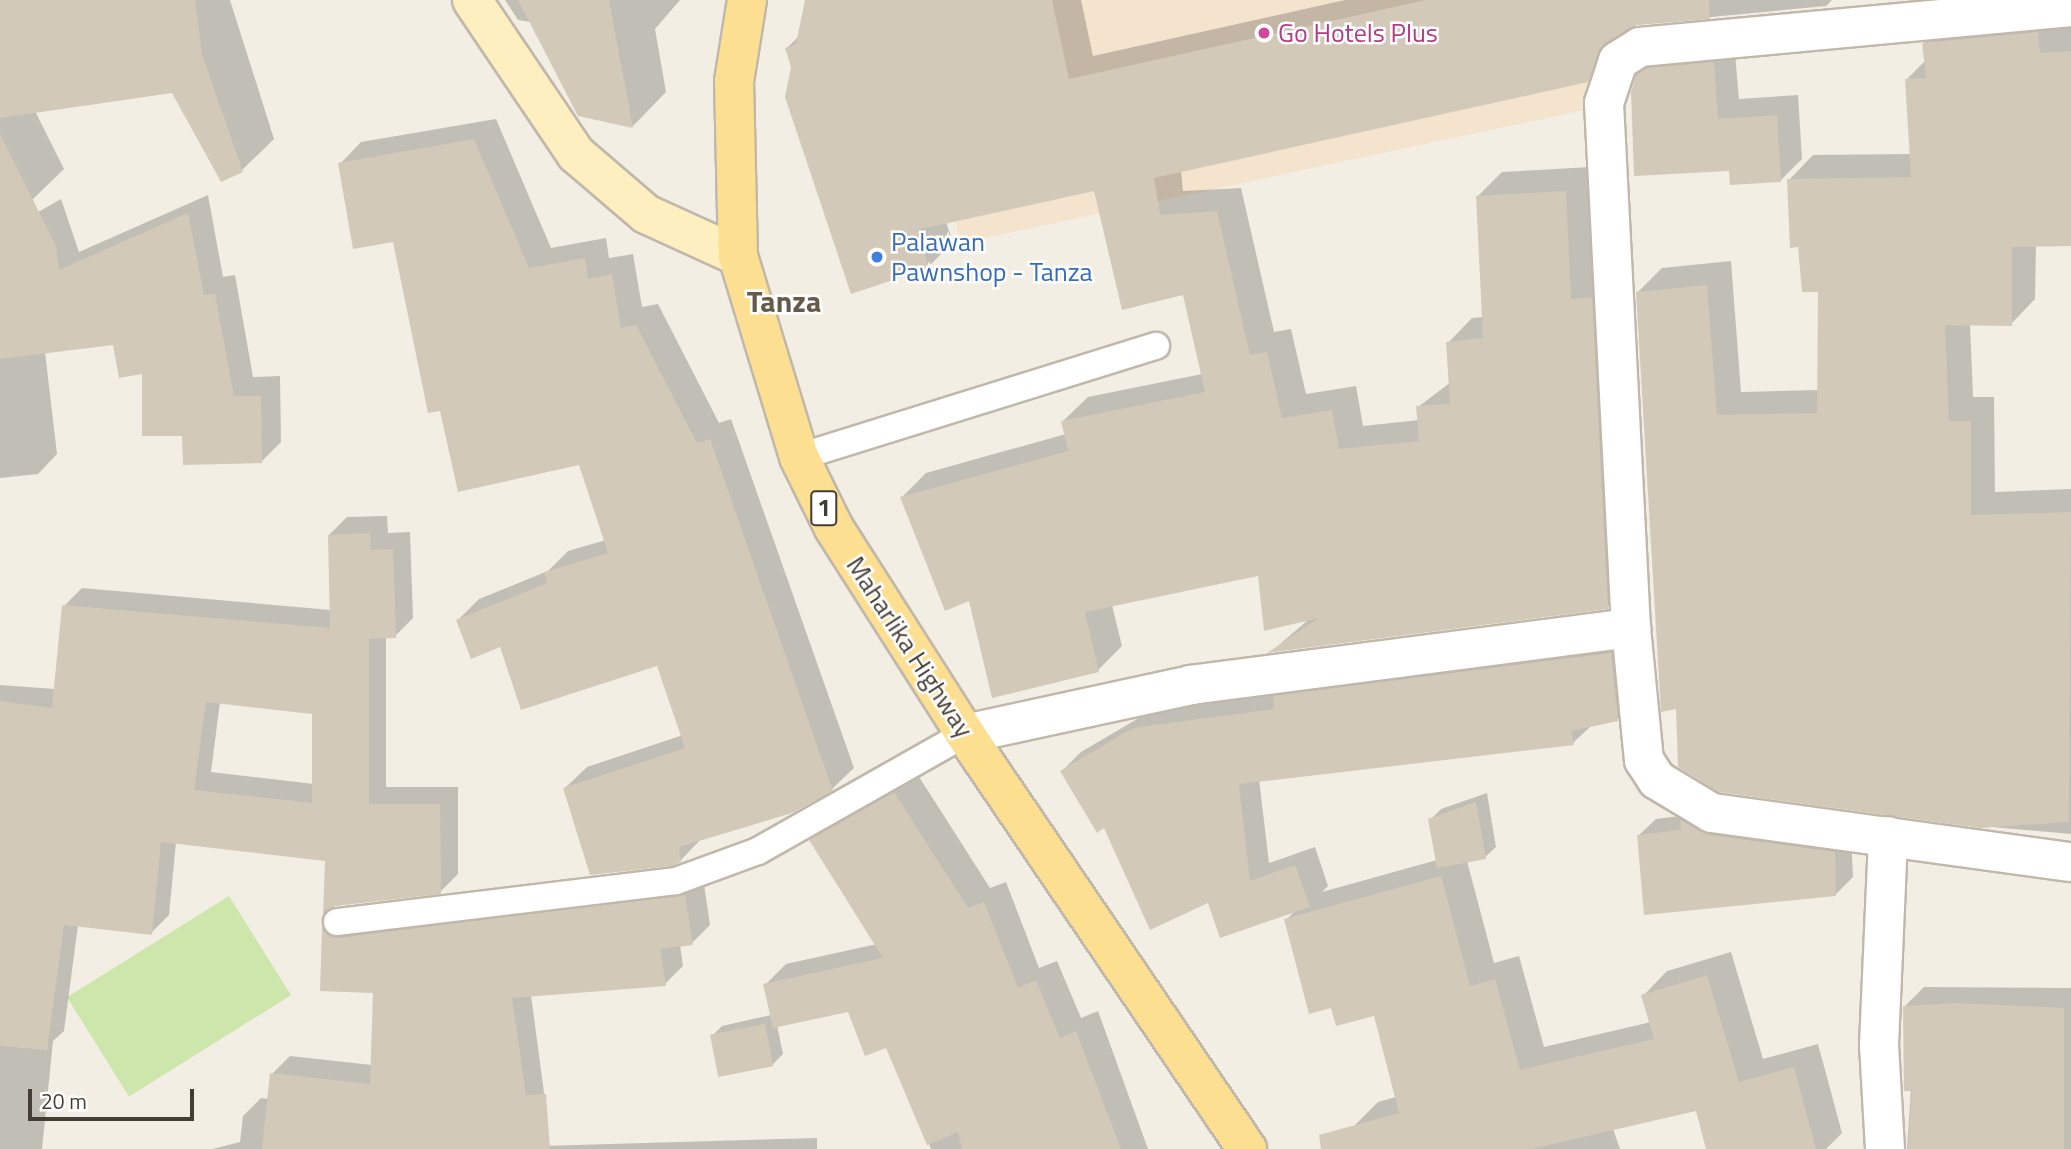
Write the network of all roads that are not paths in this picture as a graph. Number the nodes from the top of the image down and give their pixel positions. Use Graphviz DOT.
graph roads {
  1 [pos="472,0"];
  2 [pos="747,0"];
  3 [pos="2071,7"];
  4 [pos="738,256"];
  5 [pos="1156,346"];
  6 [pos="799,457"];
  7 [pos="1630,628"];
  8 [pos="965,734"];
  9 [pos="1888,836"];
  10 [pos="2071,862"];
  11 [pos="337,922"];
  12 [pos="1247,1149"];
  13 [pos="1885,1149"];
  1 -- 4 [label="main road"];
  2 -- 4 [label="main road, Maharlika Highway / 1"];
  3 -- 7 [label="street"];
  4 -- 6 [label="main road, Maharlika Highway / 1"];
  5 -- 6 [label="lane"];
  6 -- 8 [label="main road, Maharlika Highway / 1"];
  7 -- 8 [label="street"];
  7 -- 9 [label="street"];
  8 -- 11 [label="lane"];
  8 -- 12 [label="main road, Maharlika Highway / 1"];
  9 -- 10 [label="street"];
  9 -- 13 [label="street"];
}
